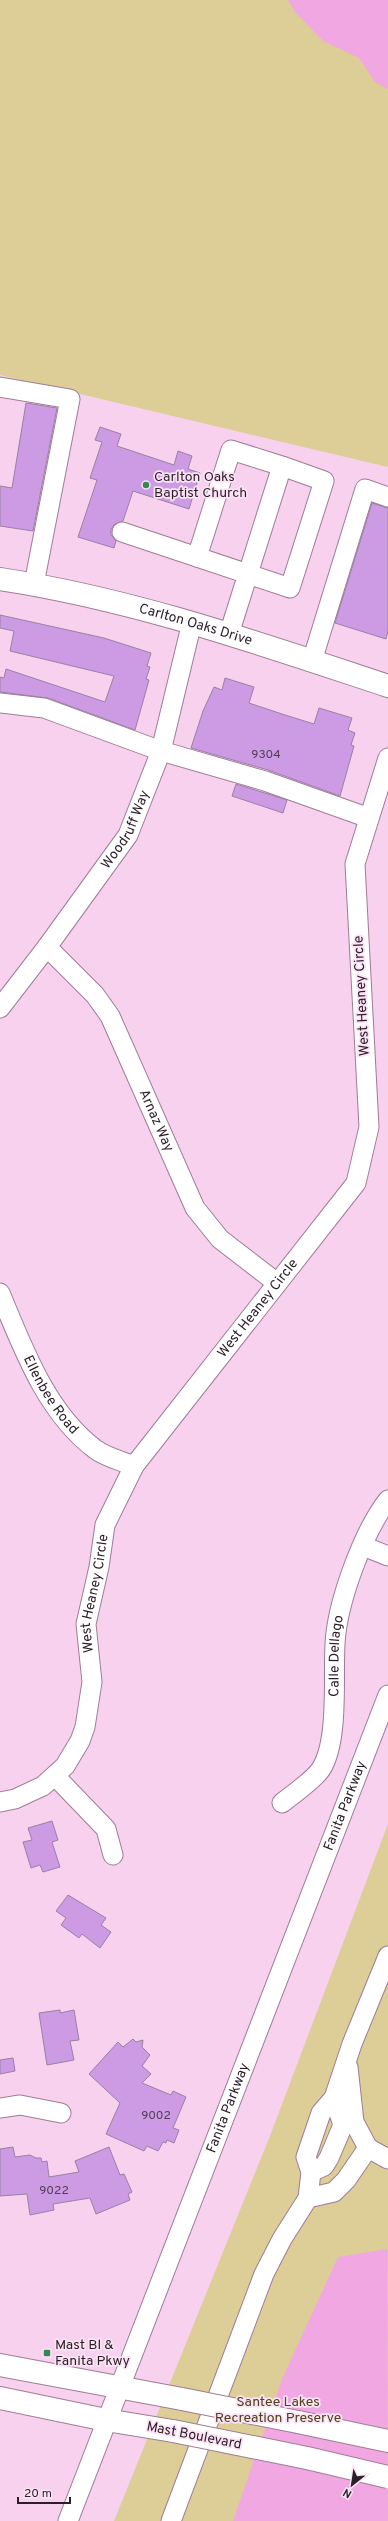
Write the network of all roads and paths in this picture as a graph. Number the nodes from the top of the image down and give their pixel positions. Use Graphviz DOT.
graph roads {
  1 [pos="0,387"];
  2 [pos="282,466"];
  3 [pos="388,497"];
  4 [pos="122,532"];
  5 [pos="197,557"];
  6 [pos="248,574"];
  7 [pos="0,579"];
  8 [pos="34,584"];
  9 [pos="192,622"];
  10 [pos="229,634"];
  11 [pos="312,661"];
  12 [pos="388,686"];
  13 [pos="0,703"];
  14 [pos="161,751"];
  15 [pos="388,758"];
  16 [pos="369,818"];
  17 [pos="47,948"];
  18 [pos="0,1008"];
  19 [pos="277,1283"];
  20 [pos="0,1293"];
  21 [pos="134,1466"];
  22 [pos="388,1500"];
  23 [pos="363,1546"];
  24 [pos="388,1556"];
  25 [pos="388,1695"];
  26 [pos="55,1776"];
  27 [pos="0,1802"];
  28 [pos="282,1803"];
  29 [pos="113,1855"];
  30 [pos="388,1956"];
  31 [pos="347,2059"];
  32 [pos="0,2108"];
  33 [pos="61,2113"];
  34 [pos="368,2148"];
  35 [pos="388,2159"];
  36 [pos="308,2198"];
  37 [pos="0,2365"];
  38 [pos="119,2388"];
  39 [pos="0,2398"];
  40 [pos="106,2420"];
  41 [pos="388,2440"];
  42 [pos="388,2477"];
  43 [pos="68,2521"];
  44 [pos="171,2521"];
  1 -- 8 [label="street"];
  2 -- 5 [label="street"];
  2 -- 6 [label="street"];
  2 -- 6 [label="street"];
  3 -- 11 [label="street"];
  4 -- 5 [label="street"];
  5 -- 6 [label="street"];
  6 -- 10 [label="street"];
  7 -- 8 [label="main road, Carlton Oaks Drive"];
  8 -- 9 [label="main road, Carlton Oaks Drive"];
  9 -- 10 [label="main road, Carlton Oaks Drive"];
  9 -- 14 [label="street, Woodruff Way"];
  10 -- 11 [label="main road, Carlton Oaks Drive"];
  11 -- 12 [label="main road, Carlton Oaks Drive"];
  13 -- 14 [label="street"];
  14 -- 16 [label="street"];
  14 -- 17 [label="street, Woodruff Way"];
  15 -- 16 [label="street, West Heaney Circle"];
  16 -- 19 [label="street, West Heaney Circle"];
  17 -- 18 [label="street, Woodruff Way"];
  17 -- 19 [label="street, Arnaz Way"];
  19 -- 21 [label="street, West Heaney Circle"];
  20 -- 21 [label="street, Ellenbee Road"];
  21 -- 26 [label="street, West Heaney Circle"];
  22 -- 23 [label="street, Calle Dellago"];
  23 -- 24 [label="street"];
  23 -- 28 [label="street, Calle Dellago"];
  25 -- 38 [label="street, Fanita Parkway"];
  26 -- 27 [label="street, West Heaney Circle"];
  26 -- 29 [label="street"];
  30 -- 31 [label="street"];
  31 -- 34 [label="street"];
  31 -- 36 [label="street"];
  32 -- 33 [label="street"];
  34 -- 35 [label="street"];
  34 -- 36 [label="street"];
  36 -- 44 [label="street"];
  37 -- 38 [label="main road"];
  38 -- 40 [label="street, Fanita Parkway"];
  38 -- 41 [label="main road, bridge"];
  39 -- 40 [label="main road, Mast Boulevard"];
  40 -- 42 [label="main road, Mast Boulevard, bridge"];
  40 -- 43 [label="street, Fanita Parkway"];
}
